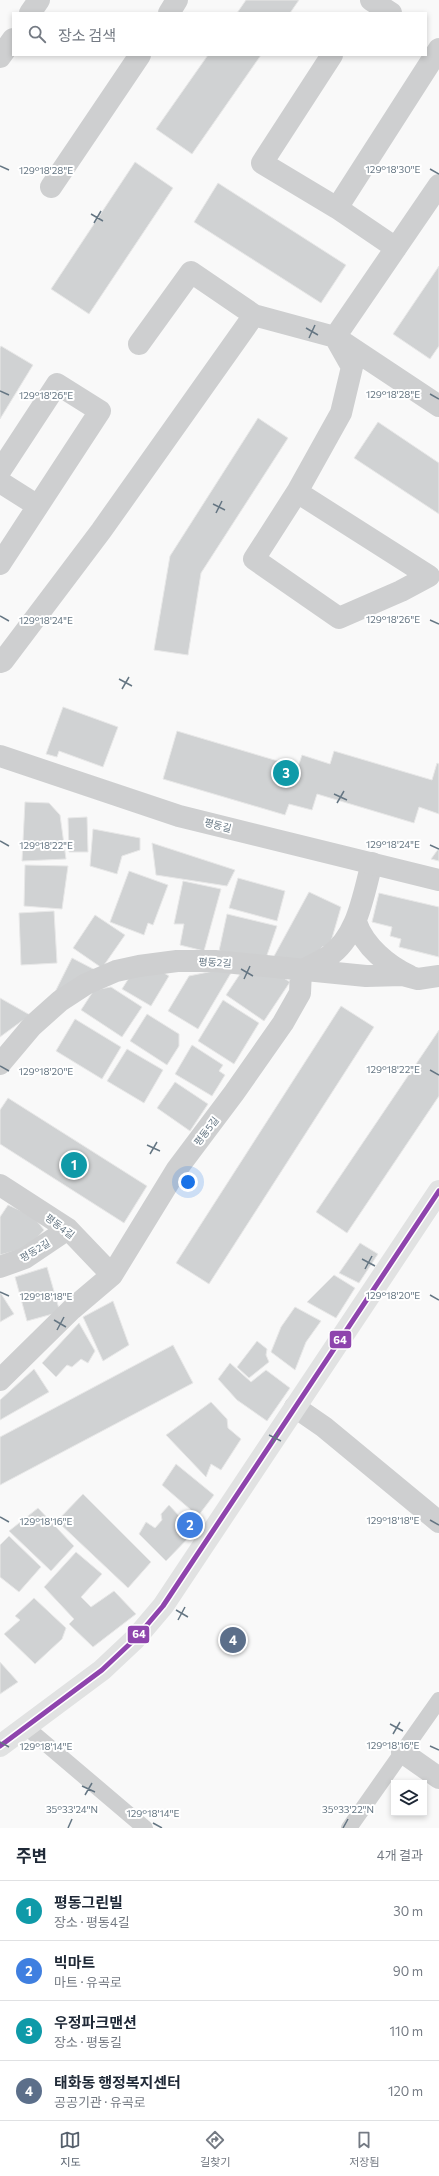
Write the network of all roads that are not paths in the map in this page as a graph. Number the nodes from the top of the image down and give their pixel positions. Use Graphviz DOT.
graph roads {
  1 [pos="39,0"];
  2 [pos="177,0"];
  3 [pos="368,0"];
  4 [pos="371,0"];
  5 [pos="31,12"];
  6 [pos="170,12"];
  7 [pos="361,12"];
  8 [pos="389,12"];
  9 [pos="427,38"];
  10 [pos="12,40"];
  11 [pos="439,46"];
  12 [pos="439,49"];
  13 [pos="139,56"];
  14 [pos="331,56"];
  15 [pos="0,57"];
  16 [pos="439,185"];
  17 [pos="51,187"];
  18 [pos="337,208"];
  19 [pos="396,248"];
  20 [pos="254,315"];
  21 [pos="335,337"];
  22 [pos="139,344"];
  23 [pos="439,406"];
  24 [pos="0,471"];
  25 [pos="0,482"];
  26 [pos="297,492"];
  27 [pos="38,506"];
  28 [pos="0,564"];
  29 [pos="434,579"];
  30 [pos="0,662"];
  31 [pos="0,756"];
  32 [pos="372,863"];
  33 [pos="439,880"];
  34 [pos="356,922"];
  35 [pos="301,971"];
  36 [pos="439,976"];
  37 [pos="418,978"];
  38 [pos="32,1026"];
  39 [pos="0,1047"];
  40 [pos="0,1064"];
  41 [pos="0,1185"];
  42 [pos="439,1191"];
  43 [pos="68,1229"];
  44 [pos="0,1267"];
  45 [pos="112,1275"];
  46 [pos="0,1380"];
  47 [pos="295,1407"];
  48 [pos="439,1522"];
  49 [pos="439,1700"];
  50 [pos="26,1727"];
  51 [pos="0,1746"];
  52 [pos="402,1752"];
  53 [pos="439,1778"];
  54 [pos="145,1828"];
  55 [pos="349,1828"];
  1 -- 5 [label="street"];
  2 -- 6 [label="street"];
  3 -- 7 [label="street"];
  4 -- 8 [label="street"];
  9 -- 11 [label="street"];
  10 -- 15 [label="street"];
  12 -- 18 [label="street"];
  13 -- 17 [label="street"];
  14 -- 18 [label="street"];
  16 -- 19 [label="street"];
  18 -- 19 [label="street"];
  19 -- 21 [label="street"];
  20 -- 21 [label="street"];
  20 -- 22 [label="street"];
  20 -- 30 [label="street"];
  21 -- 23 [label="street"];
  21 -- 26 [label="street"];
  24 -- 27 [label="street"];
  25 -- 27 [label="street"];
  26 -- 29 [label="street"];
  26 -- 29 [label="street"];
  27 -- 28 [label="street"];
  31 -- 32 [label="street, 평동길"];
  32 -- 33 [label="street, 평동길"];
  32 -- 34 [label="street"];
  34 -- 35 [label="street"];
  34 -- 37 [label="street"];
  35 -- 37 [label="street, 평동2길"];
  35 -- 38 [label="street, 평동2길"];
  35 -- 45 [label="street, 평동5길"];
  36 -- 37 [label="street, 평동2길"];
  38 -- 39 [label="street, 평동2길"];
  38 -- 40 [label="street, 평동2길"];
  41 -- 43 [label="street, 평동4길"];
  42 -- 47 [label="main road"];
  43 -- 44 [label="street, 평동2길"];
  43 -- 45 [label="street, 평동4길"];
  45 -- 46 [label="street, 평동5길"];
  47 -- 48 [label="street"];
  47 -- 50 [label="main road"];
  49 -- 52 [label="lane"];
  50 -- 51 [label="main road"];
  50 -- 54 [label="lane"];
  52 -- 53 [label="street"];
  52 -- 55 [label="lane"];
}
